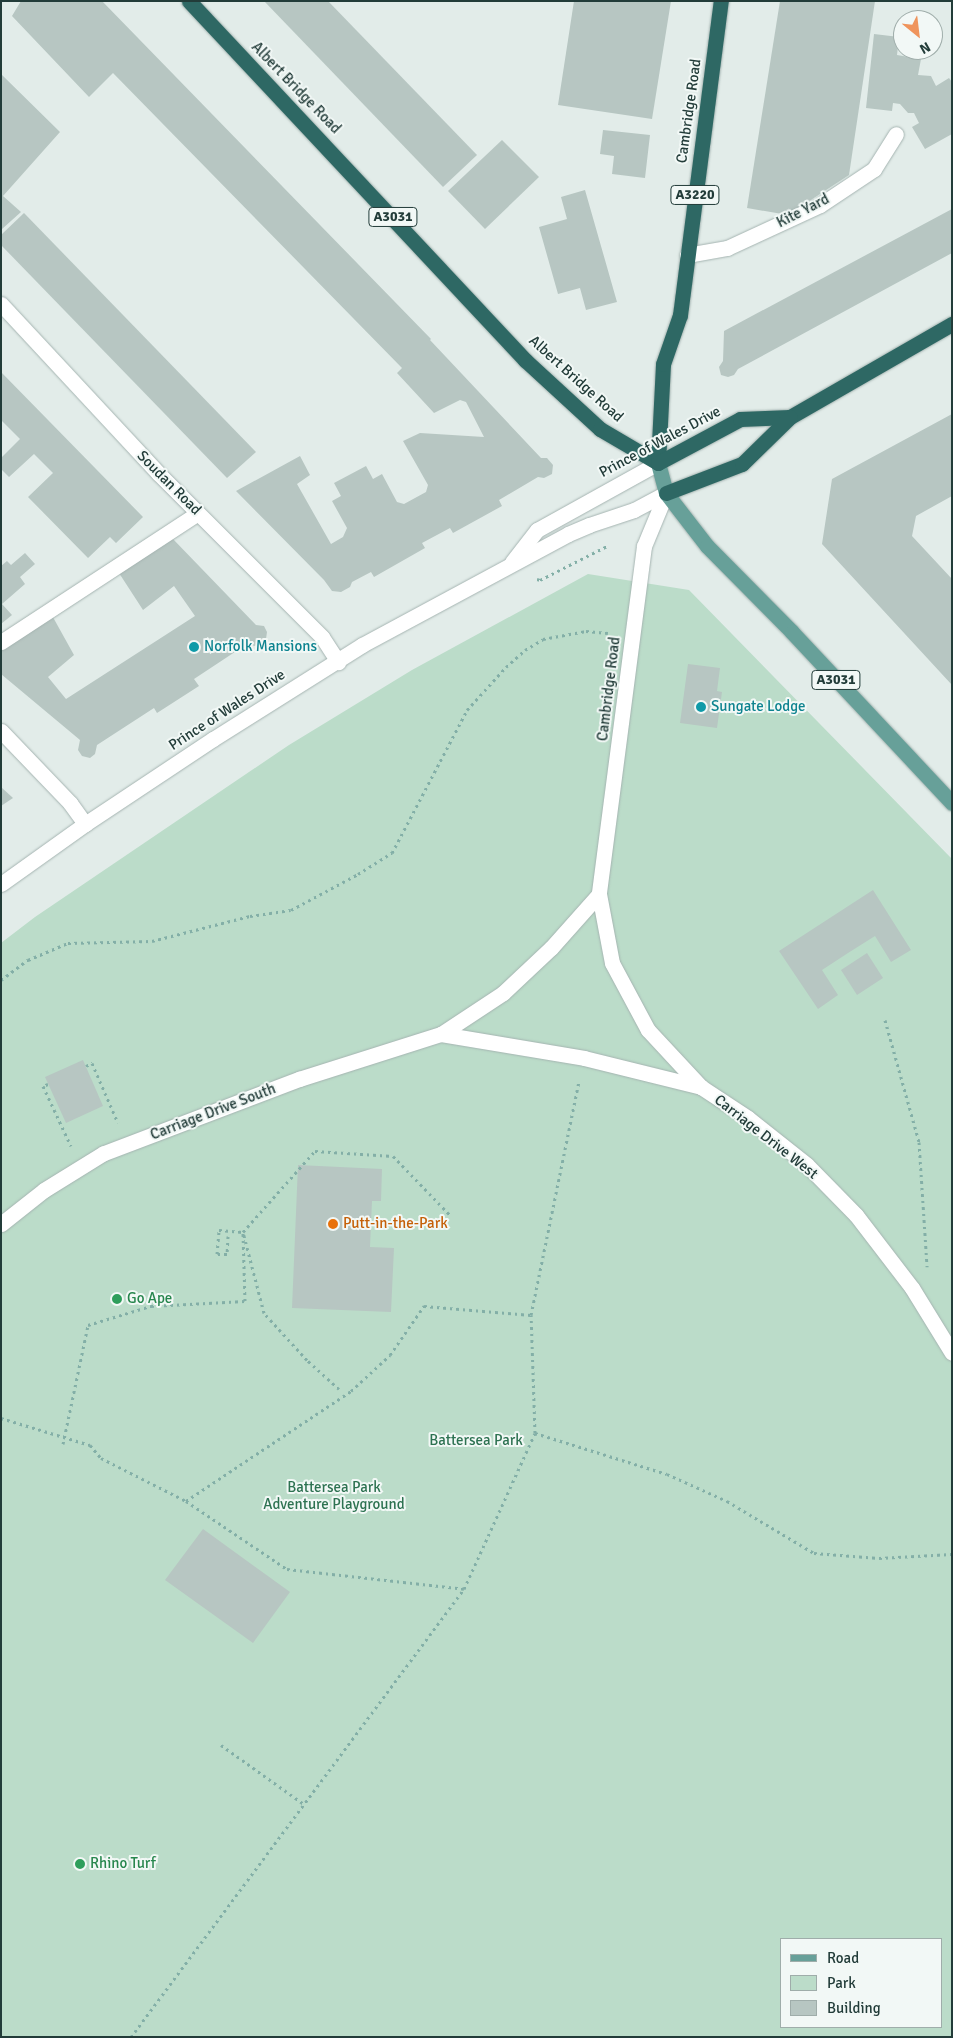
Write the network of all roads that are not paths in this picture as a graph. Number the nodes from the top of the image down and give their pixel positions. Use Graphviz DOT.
graph roads {
  1 [pos="189,1"];
  2 [pos="721,1"];
  3 [pos="896,134"];
  4 [pos="687,255"];
  5 [pos="1,304"];
  6 [pos="952,324"];
  7 [pos="790,417"];
  8 [pos="658,462"];
  9 [pos="666,493"];
  10 [pos="198,512"];
  11 [pos="508,568"];
  12 [pos="1,642"];
  13 [pos="338,662"];
  14 [pos="1,731"];
  15 [pos="952,803"];
  16 [pos="85,824"];
  17 [pos="1,884"];
  18 [pos="599,894"];
  19 [pos="441,1034"];
  20 [pos="701,1087"];
  21 [pos="1,1224"];
  22 [pos="952,1353"];
  1 -- 8 [label="highway, Albert Bridge Road / A3031"];
  2 -- 4 [label="highway, Cambridge Road / A3220"];
  3 -- 4 [label="street, Kite Yard"];
  4 -- 8 [label="highway, Cambridge Road / A3220"];
  5 -- 10 [label="street, Soudan Road"];
  6 -- 7 [label="highway, Prince of Wales Drive"];
  7 -- 8 [label="highway, Prince of Wales Drive"];
  7 -- 9 [label="highway"];
  8 -- 9 [label="main road, A3031"];
  8 -- 11 [label="street, Prince of Wales Drive"];
  9 -- 11 [label="street, Prince of Wales Drive"];
  9 -- 15 [label="main road, A3031"];
  9 -- 18 [label="street, Cambridge Road"];
  10 -- 12 [label="street"];
  10 -- 13 [label="street, Soudan Road"];
  11 -- 13 [label="street, Prince of Wales Drive"];
  13 -- 16 [label="street, Prince of Wales Drive"];
  14 -- 16 [label="street"];
  16 -- 17 [label="street, Prince of Wales Drive"];
  18 -- 19 [label="street"];
  18 -- 20 [label="street, Cambridge Road"];
  19 -- 20 [label="street, Carriage Drive West"];
  19 -- 21 [label="street, Carriage Drive South"];
  20 -- 22 [label="street, Carriage Drive West"];
}
